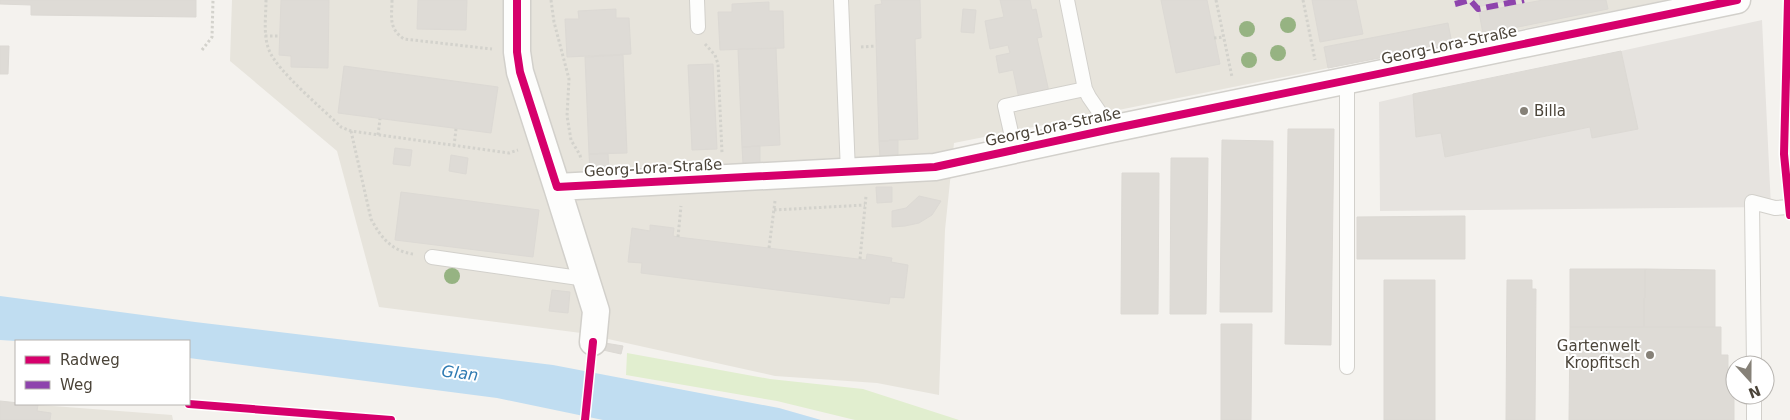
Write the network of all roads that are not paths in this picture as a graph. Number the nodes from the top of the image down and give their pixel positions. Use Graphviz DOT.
graph roads {
  1 [pos="517,0"];
  2 [pos="697,0"];
  3 [pos="841,0"];
  4 [pos="1068,0"];
  5 [pos="1737,0"];
  6 [pos="698,27"];
  7 [pos="1347,80"];
  8 [pos="1085,89"];
  9 [pos="1111,128"];
  10 [pos="1015,150"];
  11 [pos="858,171"];
  12 [pos="570,187"];
  13 [pos="1790,207"];
  14 [pos="432,257"];
  15 [pos="586,279"];
  16 [pos="593,342"];
  17 [pos="1754,355"];
  18 [pos="1347,367"];
  19 [pos="1754,405"];
  20 [pos="1754,420"];
  1 -- 12 [label="street"];
  2 -- 6 [label="lane"];
  3 -- 11 [label="lane"];
  4 -- 8 [label="lane"];
  5 -- 7 [label="street, Georg-Lora-Straße"];
  7 -- 9 [label="street, Georg-Lora-Straße"];
  7 -- 18 [label="lane"];
  8 -- 9 [label="lane"];
  8 -- 10 [label="lane"];
  9 -- 10 [label="street, Georg-Lora-Straße"];
  10 -- 11 [label="street, Georg-Lora-Straße"];
  11 -- 12 [label="street, Georg-Lora-Straße"];
  12 -- 15 [label="street"];
  13 -- 17 [label="lane"];
  14 -- 15 [label="lane"];
  15 -- 16 [label="street"];
  19 -- 20 [label="lane"];
}
